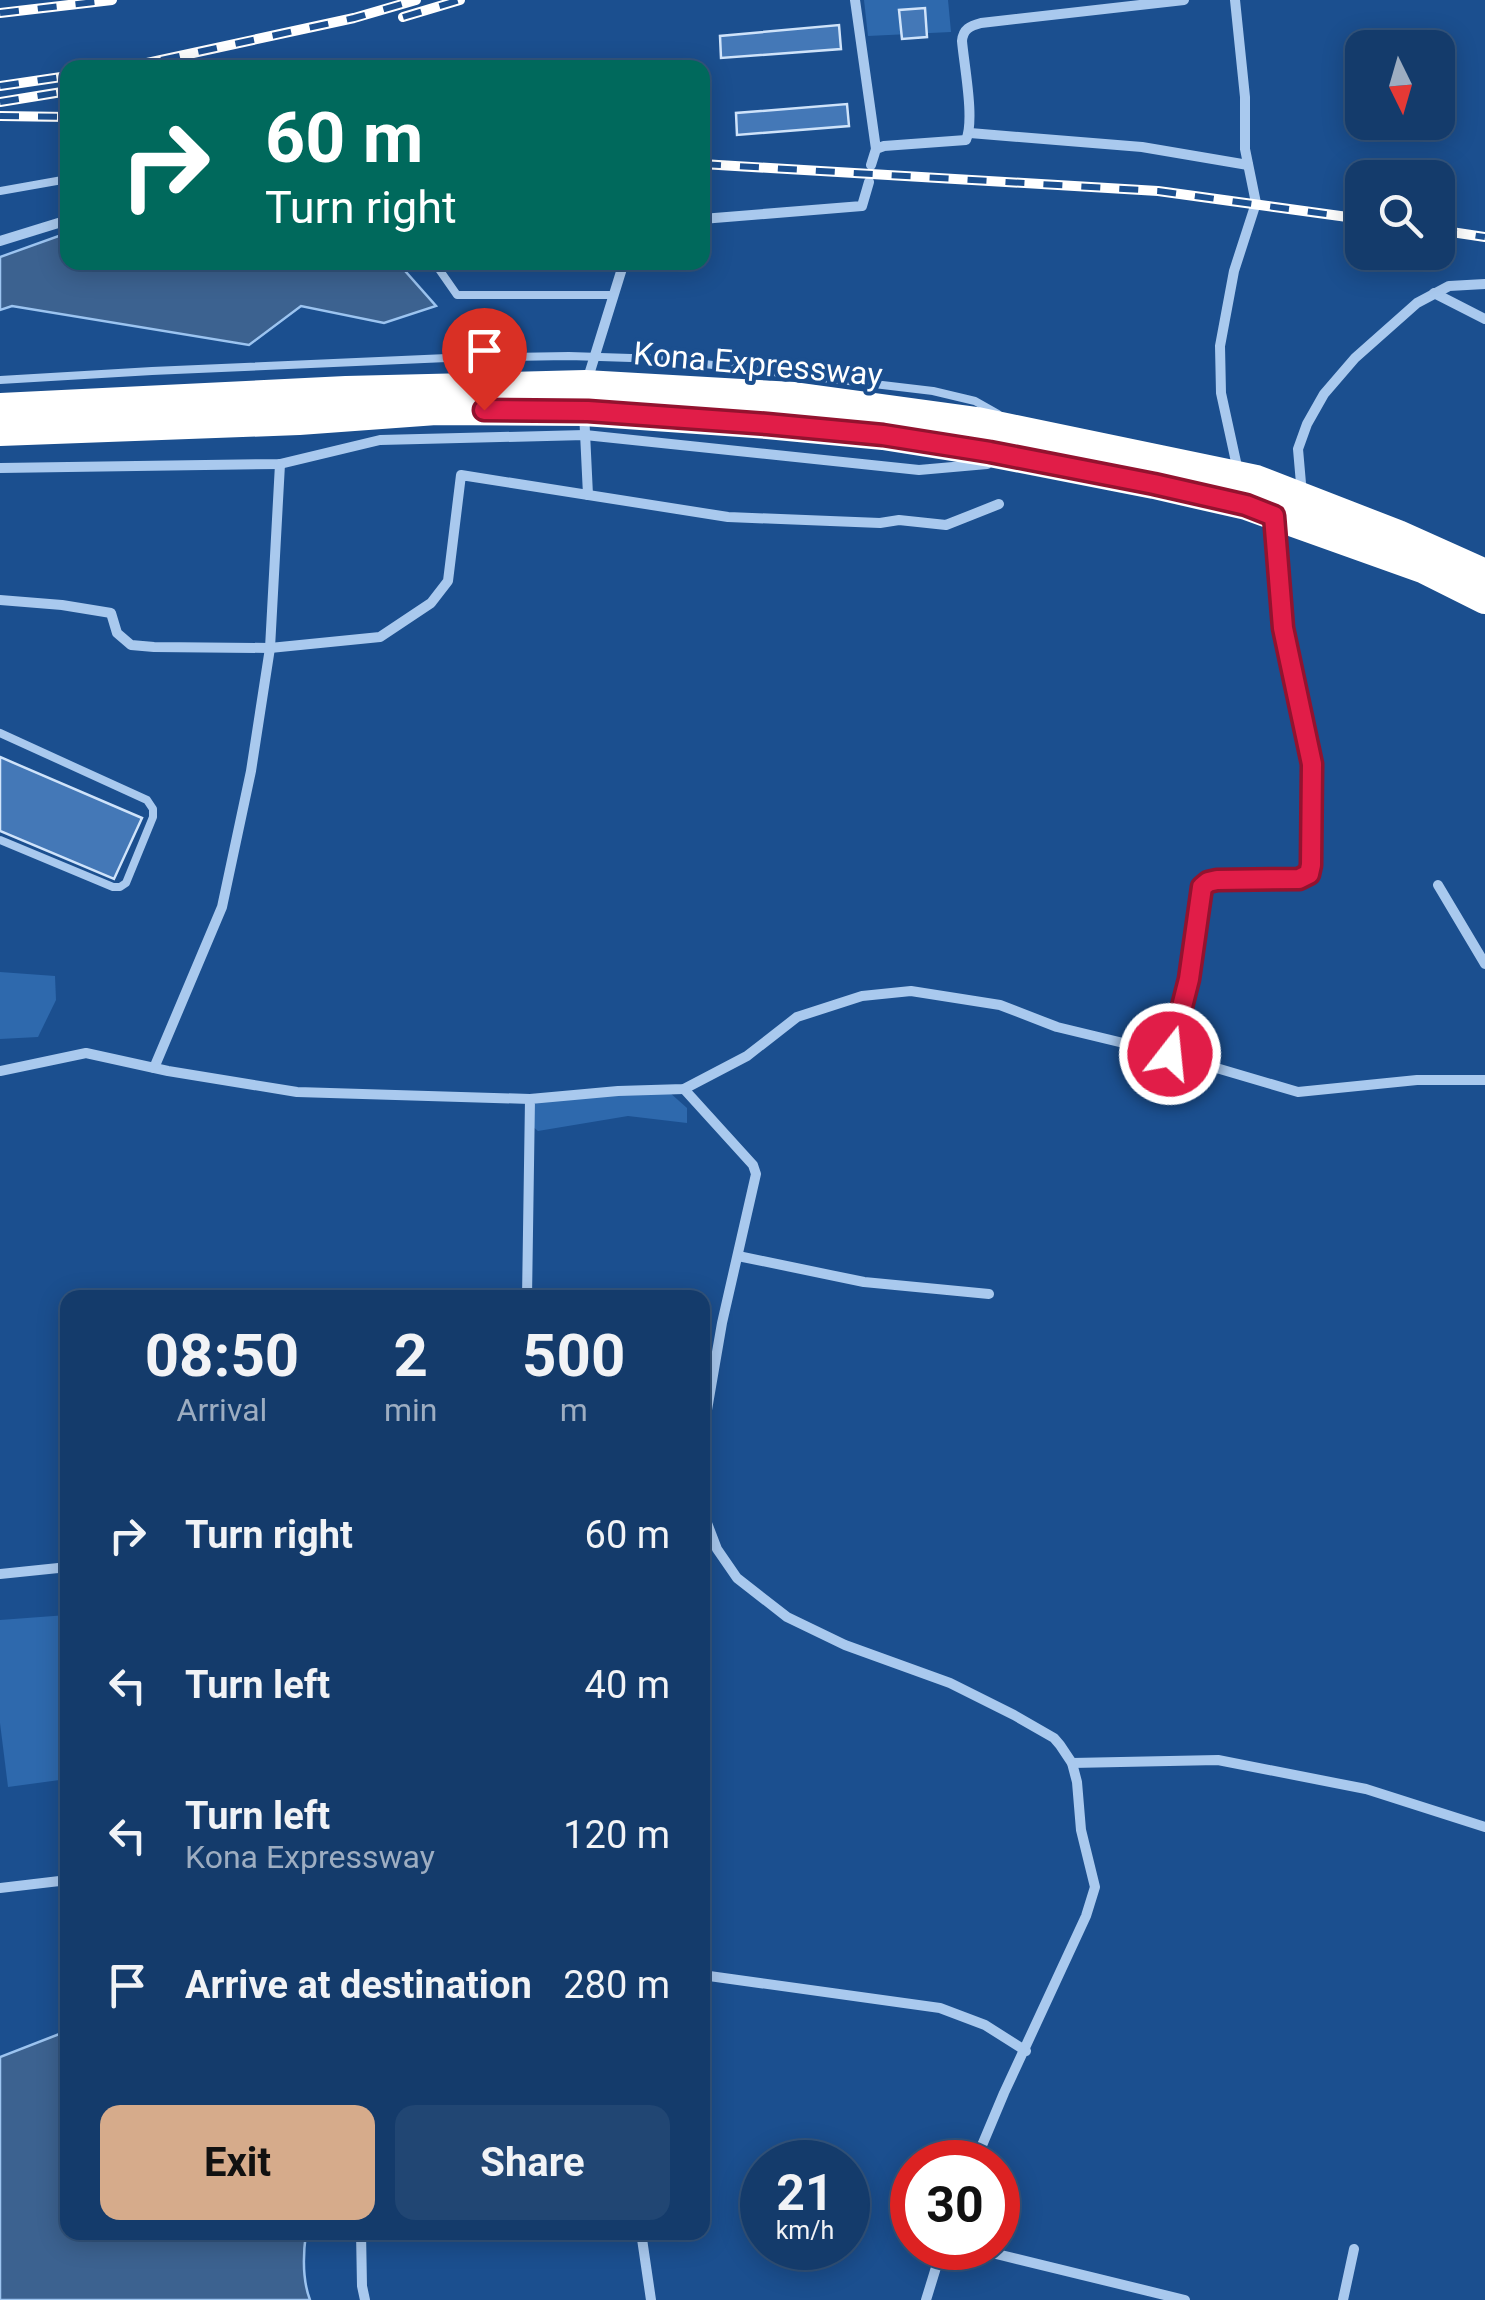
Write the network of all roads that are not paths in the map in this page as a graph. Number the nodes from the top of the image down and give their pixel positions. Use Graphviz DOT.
graph roads {
  1 [pos="855,0"];
  2 [pos="1184,0"];
  3 [pos="1236,0"];
  4 [pos="970,133"];
  5 [pos="876,150"];
  6 [pos="871,165"];
  7 [pos="1248,165"];
  8 [pos="60,180"];
  9 [pos="870,182"];
  10 [pos="0,191"];
  11 [pos="710,218"];
  12 [pos="60,222"];
  13 [pos="0,240"];
  14 [pos="440,270"];
  15 [pos="622,270"];
  16 [pos="1485,284"];
  17 [pos="1434,293"];
  18 [pos="614,295"];
  19 [pos="1485,319"];
  20 [pos="0,380"];
  21 [pos="588,397"];
  22 [pos="0,408"];
  23 [pos="0,431"];
  24 [pos="1028,446"];
  25 [pos="280,464"];
  26 [pos="0,468"];
  27 [pos="588,495"];
  28 [pos="1254,495"];
  29 [pos="1302,496"];
  30 [pos="999,504"];
  31 [pos="1485,574"];
  32 [pos="1485,598"];
  33 [pos="0,600"];
  34 [pos="270,648"];
  35 [pos="0,733"];
  36 [pos="0,840"];
  37 [pos="1438,885"];
  38 [pos="1485,964"];
  39 [pos="1170,1054"];
  40 [pos="154,1068"];
  41 [pos="0,1070"];
  42 [pos="1485,1080"];
  43 [pos="684,1089"];
  44 [pos="530,1099"];
  45 [pos="738,1256"];
  46 [pos="527,1290"];
  47 [pos="989,1294"];
  48 [pos="710,1393"];
  49 [pos="710,1531"];
  50 [pos="60,1568"];
  51 [pos="0,1574"];
  52 [pos="1072,1763"];
  53 [pos="1485,1827"];
  54 [pos="60,1881"];
  55 [pos="0,1888"];
  56 [pos="710,1976"];
  57 [pos="1026,2051"];
  58 [pos="984,2140"];
  59 [pos="361,2240"];
  60 [pos="642,2240"];
  61 [pos="1354,2249"];
  62 [pos="1020,2260"];
  63 [pos="935,2270"];
  64 [pos="365,2300"];
  65 [pos="651,2300"];
  66 [pos="926,2300"];
  67 [pos="1185,2300"];
  68 [pos="1343,2300"];
  1 -- 5 [label="street"];
  2 -- 4 [label="street"];
  3 -- 7 [label="street"];
  4 -- 5 [label="street"];
  4 -- 7 [label="street"];
  5 -- 6 [label="street"];
  7 -- 28 [label="street"];
  8 -- 10 [label="lane"];
  9 -- 11 [label="street"];
  12 -- 13 [label="street"];
  14 -- 18 [label="lane"];
  15 -- 18 [label="street"];
  16 -- 17 [label="street"];
  17 -- 19 [label="street"];
  17 -- 29 [label="street"];
  18 -- 21 [label="street"];
  20 -- 21 [label="lane"];
  21 -- 22 [label="highway, Kona Expressway"];
  21 -- 23 [label="highway, Kona Expressway"];
  21 -- 24 [label="highway, Kona Expressway"];
  21 -- 24 [label="lane"];
  21 -- 25 [label="street"];
  21 -- 27 [label="street"];
  24 -- 28 [label="highway, Kona Expressway"];
  25 -- 26 [label="street"];
  25 -- 34 [label="street"];
  27 -- 30 [label="street"];
  27 -- 34 [label="street"];
  28 -- 29 [label="highway, Kona Expressway"];
  28 -- 32 [label="highway, Kona Expressway"];
  28 -- 39 [label="street"];
  29 -- 31 [label="highway, Kona Expressway"];
  33 -- 34 [label="street"];
  34 -- 40 [label="street"];
  35 -- 36 [label="lane"];
  37 -- 38 [label="street"];
  39 -- 42 [label="street"];
  39 -- 43 [label="street"];
  40 -- 41 [label="street"];
  40 -- 44 [label="street"];
  43 -- 44 [label="street"];
  43 -- 45 [label="street"];
  44 -- 46 [label="street"];
  45 -- 47 [label="street"];
  45 -- 48 [label="street"];
  49 -- 52 [label="street"];
  50 -- 51 [label="street"];
  52 -- 53 [label="street"];
  52 -- 57 [label="street"];
  54 -- 55 [label="street"];
  56 -- 57 [label="street"];
  57 -- 58 [label="street"];
  59 -- 64 [label="street"];
  60 -- 65 [label="street"];
  61 -- 68 [label="street"];
  62 -- 67 [label="street"];
  63 -- 66 [label="street"];
}
